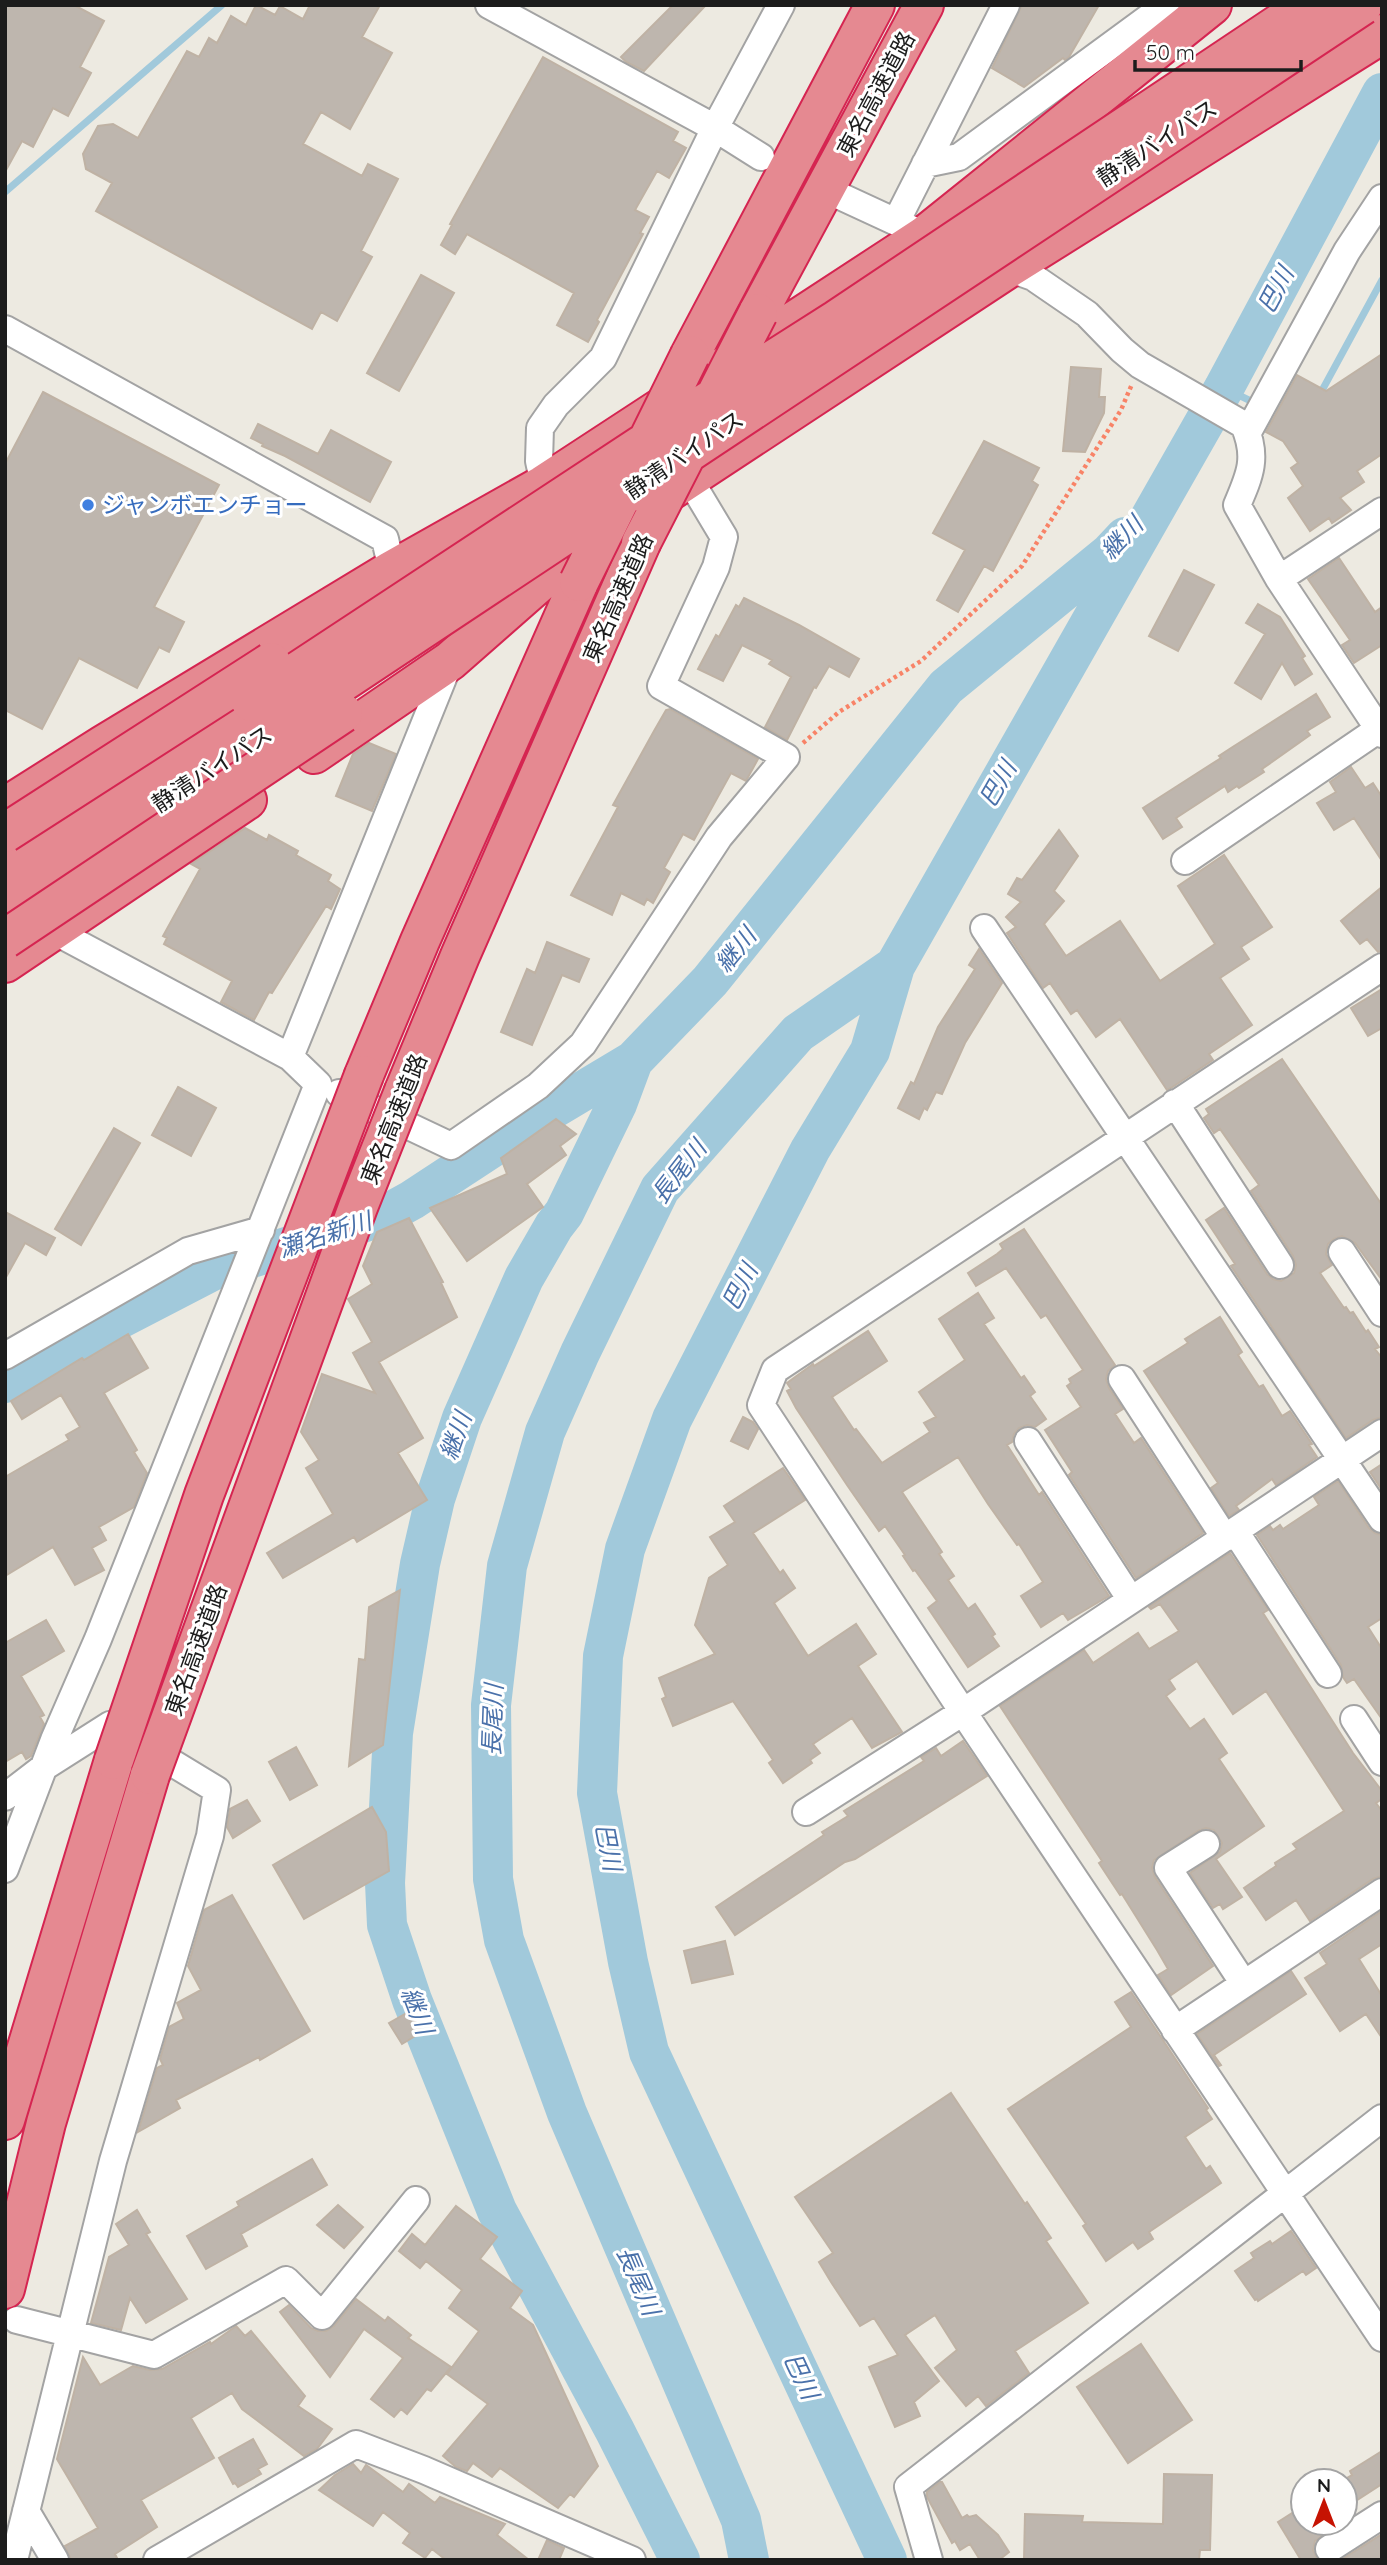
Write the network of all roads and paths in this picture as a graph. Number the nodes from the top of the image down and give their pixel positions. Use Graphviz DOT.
graph roads {
  1 [pos="489,5"];
  2 [pos="781,5"];
  3 [pos="874,5"];
  4 [pos="924,5"];
  5 [pos="1166,5"];
  6 [pos="1212,5"];
  7 [pos="1307,5"];
  8 [pos="1363,5"];
  9 [pos="1001,7"];
  10 [pos="1382,34"];
  11 [pos="715,128"];
  12 [pos="761,157"];
  13 [pos="925,164"];
  14 [pos="842,197"];
  15 [pos="1382,198"];
  16 [pos="910,229"];
  17 [pos="1009,268"];
  18 [pos="5,329"];
  19 [pos="1144,367"];
  20 [pos="701,425"];
  21 [pos="1246,428"];
  22 [pos="688,477"];
  23 [pos="543,485"];
  24 [pos="1382,512"];
  25 [pos="392,570"];
  26 [pos="572,571"];
  27 [pos="1279,579"];
  28 [pos="450,662"];
  29 [pos="1380,732"];
  30 [pos="786,757"];
  31 [pos="5,807"];
  32 [pos="5,833"];
  33 [pos="1185,861"];
  34 [pos="5,865"];
  35 [pos="5,905"];
  36 [pos="985,928"];
  37 [pos="54,931"];
  38 [pos="5,939"];
  39 [pos="5,963"];
  40 [pos="1382,967"];
  41 [pos="290,1057"];
  42 [pos="318,1084"];
  43 [pos="1175,1103"];
  44 [pos="1125,1136"];
  45 [pos="261,1230"];
  46 [pos="1342,1252"];
  47 [pos="1280,1265"];
  48 [pos="1382,1313"];
  49 [pos="5,1356"];
  50 [pos="1122,1379"];
  51 [pos="1382,1433"];
  52 [pos="1028,1441"];
  53 [pos="1342,1460"];
  54 [pos="1382,1519"];
  55 [pos="1230,1534"];
  56 [pos="1130,1600"];
  57 [pos="1328,1674"];
  58 [pos="963,1712"];
  59 [pos="1353,1719"];
  60 [pos="1382,1762"];
  61 [pos="44,1767"];
  62 [pos="5,1797"];
  63 [pos="806,1812"];
  64 [pos="1206,1843"];
  65 [pos="5,1869"];
  66 [pos="1382,1892"];
  67 [pos="1244,1984"];
  68 [pos="1175,2030"];
  69 [pos="1382,2118"];
  70 [pos="5,2120"];
  71 [pos="1286,2195"];
  72 [pos="416,2200"];
  73 [pos="11,2305"];
  74 [pos="70,2334"];
  75 [pos="1382,2338"];
  76 [pos="26,2511"];
  77 [pos="1382,2515"];
  78 [pos="1329,2549"];
  79 [pos="936,2556"];
  80 [pos="14,2560"];
  81 [pos="55,2560"];
  82 [pos="157,2560"];
  83 [pos="632,2560"];
  1 -- 11 [label="street"];
  2 -- 11 [label="street"];
  3 -- 26 [label="highway, 東名高速道路, bridge"];
  4 -- 73 [label="highway, 東名高速道路, bridge"];
  5 -- 13 [label="street"];
  6 -- 16 [label="highway"];
  7 -- 20 [label="highway, 静清バイパス, bridge"];
  8 -- 20 [label="highway, 静清バイパス, bridge"];
  9 -- 13 [label="street"];
  10 -- 17 [label="highway"];
  11 -- 12 [label="street"];
  11 -- 23 [label="street"];
  13 -- 16 [label="street"];
  14 -- 16 [label="street"];
  15 -- 21 [label="street"];
  16 -- 17 [label="street"];
  16 -- 23 [label="highway"];
  17 -- 19 [label="street"];
  17 -- 22 [label="highway"];
  18 -- 25 [label="street"];
  19 -- 21 [label="street"];
  19 -- 30 [label="path"];
  20 -- 32 [label="highway, bridge"];
  20 -- 34 [label="highway, 静清バイパス, bridge"];
  20 -- 35 [label="highway, 静清バイパス, bridge"];
  20 -- 38 [label="highway, bridge"];
  21 -- 27 [label="street"];
  22 -- 26 [label="highway"];
  22 -- 30 [label="street"];
  23 -- 25 [label="highway"];
  23 -- 26 [label="street"];
  24 -- 27 [label="street"];
  25 -- 31 [label="highway"];
  26 -- 28 [label="highway"];
  26 -- 70 [label="highway, 東名高速道路, bridge"];
  27 -- 29 [label="street"];
  28 -- 37 [label="highway"];
  28 -- 41 [label="street"];
  29 -- 33 [label="street"];
  30 -- 42 [label="street"];
  35 -- 37 [label="street"];
  36 -- 44 [label="street"];
  37 -- 39 [label="highway"];
  37 -- 41 [label="street"];
  40 -- 43 [label="street"];
  41 -- 42 [label="street"];
  42 -- 45 [label="street"];
  43 -- 44 [label="street"];
  43 -- 47 [label="street"];
  44 -- 53 [label="street"];
  44 -- 58 [label="street"];
  45 -- 49 [label="street"];
  45 -- 61 [label="street"];
  46 -- 48 [label="street"];
  50 -- 55 [label="street"];
  51 -- 53 [label="street"];
  52 -- 56 [label="street"];
  53 -- 54 [label="street"];
  53 -- 55 [label="street"];
  55 -- 56 [label="street"];
  55 -- 57 [label="street"];
  56 -- 58 [label="street"];
  58 -- 63 [label="street"];
  58 -- 68 [label="street"];
  59 -- 60 [label="street"];
  61 -- 62 [label="street"];
  61 -- 65 [label="street"];
  61 -- 74 [label="street"];
  64 -- 67 [label="street"];
  66 -- 67 [label="street"];
  67 -- 68 [label="street"];
  68 -- 71 [label="street"];
  69 -- 71 [label="street"];
  71 -- 75 [label="street"];
  71 -- 79 [label="street"];
  72 -- 74 [label="street"];
  73 -- 74 [label="street"];
  74 -- 76 [label="street"];
  76 -- 80 [label="street"];
  76 -- 81 [label="street"];
  77 -- 78 [label="street"];
  82 -- 83 [label="street"];
}
